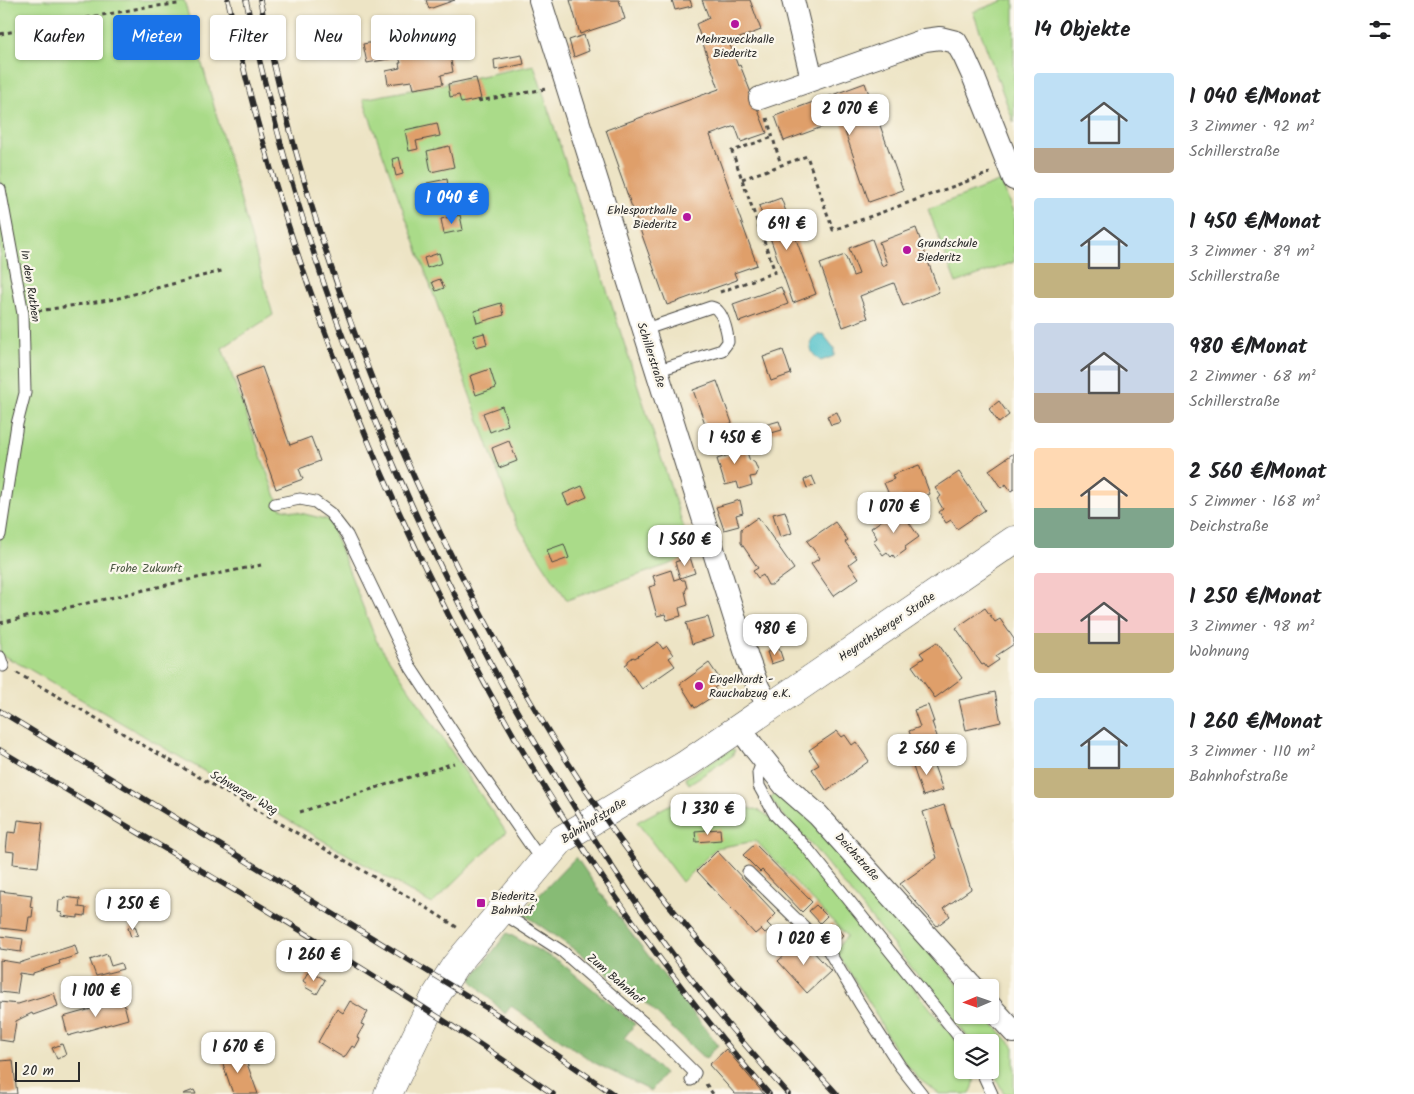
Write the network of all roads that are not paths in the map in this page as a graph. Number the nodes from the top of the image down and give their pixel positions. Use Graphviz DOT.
graph roads {
  1 [pos="540,0"];
  2 [pos="793,0"];
  3 [pos="812,79"];
  4 [pos="760,98"];
  5 [pos="1012,173"];
  6 [pos="0,189"];
  7 [pos="643,330"];
  8 [pos="656,371"];
  9 [pos="275,504"];
  10 [pos="0,535"];
  11 [pos="1014,540"];
  12 [pos="769,707"];
  13 [pos="740,728"];
  14 [pos="763,760"];
  15 [pos="685,765"];
  16 [pos="543,863"];
  17 [pos="748,872"];
  18 [pos="501,912"];
  19 [pos="966,979"];
  20 [pos="999,1016"];
  21 [pos="1014,1032"];
  22 [pos="957,1034"];
  23 [pos="985,1079"];
  24 [pos="691,1080"];
  25 [pos="388,1094"];
  26 [pos="922,1094"];
  27 [pos="992,1094"];
  1 -- 7 [label="street, Schillerstraße"];
  2 -- 3 [label="street"];
  3 -- 4 [label="street"];
  3 -- 5 [label="street"];
  6 -- 10 [label="lane, In den Ruthen"];
  7 -- 8 [label="street, Schillerstraße"];
  7 -- 8 [label="lane"];
  8 -- 12 [label="street, Schillerstraße"];
  9 -- 16 [label="lane"];
  11 -- 12 [label="street, Heyrothsberger Straße"];
  12 -- 13 [label="street, Heyrothsberger Straße"];
  13 -- 14 [label="street, Deichstraße"];
  13 -- 15 [label="street, Heyrothsberger Straße"];
  14 -- 19 [label="street, Deichstraße"];
  14 -- 22 [label="lane"];
  15 -- 16 [label="street, Bahnhofstraße"];
  16 -- 18 [label="street, Bahnhofstraße"];
  17 -- 26 [label="lane"];
  18 -- 24 [label="lane, Zum Bahnhof"];
  18 -- 25 [label="street, Bahnhofstraße"];
  20 -- 21 [label="street"];
  23 -- 27 [label="lane"];
}
